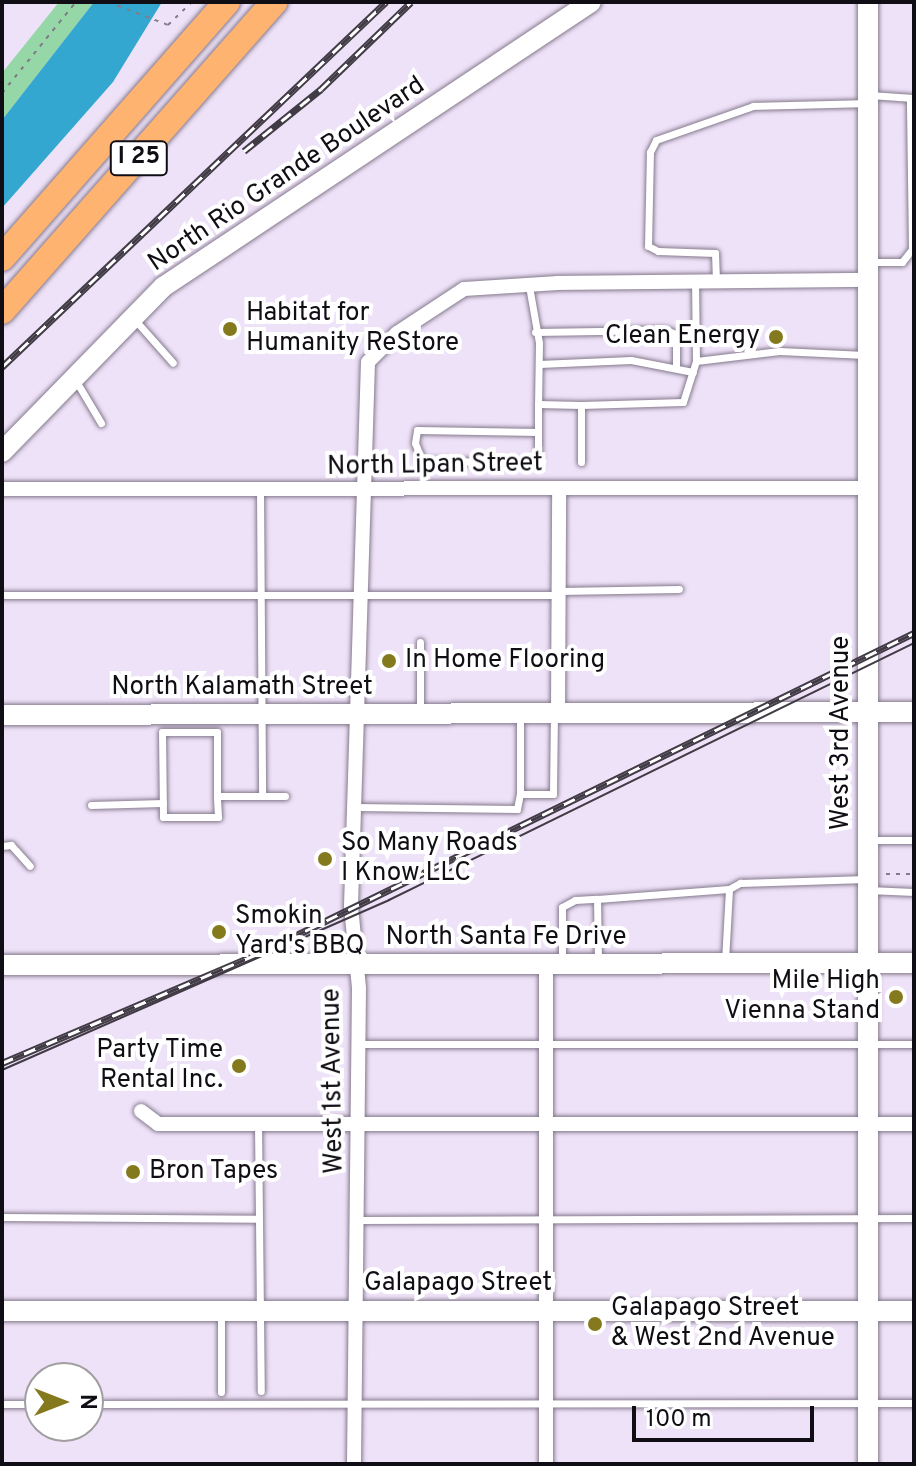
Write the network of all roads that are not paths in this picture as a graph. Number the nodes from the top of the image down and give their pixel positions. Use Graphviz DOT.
graph roads {
  1 [pos="227,2"];
  2 [pos="274,2"];
  3 [pos="591,2"];
  4 [pos="868,2"];
  5 [pos="912,98"];
  6 [pos="868,99"];
  7 [pos="2,258"];
  8 [pos="868,271"];
  9 [pos="716,281"];
  10 [pos="695,282"];
  11 [pos="529,286"];
  12 [pos="2,311"];
  13 [pos="133,319"];
  14 [pos="535,332"];
  15 [pos="868,355"];
  16 [pos="696,361"];
  17 [pos="173,363"];
  18 [pos="539,364"];
  19 [pos="676,366"];
  20 [pos="693,372"];
  21 [pos="75,379"];
  22 [pos="538,404"];
  23 [pos="581,405"];
  24 [pos="101,423"];
  25 [pos="538,432"];
  26 [pos="2,452"];
  27 [pos="581,462"];
  28 [pos="868,488"];
  29 [pos="2,489"];
  30 [pos="559,489"];
  31 [pos="260,491"];
  32 [pos="361,491"];
  33 [pos="679,589"];
  34 [pos="559,593"];
  35 [pos="260,594"];
  36 [pos="358,594"];
  37 [pos="2,595"];
  38 [pos="420,642"];
  39 [pos="556,712"];
  40 [pos="868,712"];
  41 [pos="914,712"];
  42 [pos="420,713"];
  43 [pos="520,713"];
  44 [pos="261,714"];
  45 [pos="355,714"];
  46 [pos="2,715"];
  47 [pos="520,794"];
  48 [pos="217,796"];
  49 [pos="262,796"];
  50 [pos="285,796"];
  51 [pos="163,803"];
  52 [pos="91,805"];
  53 [pos="353,807"];
  54 [pos="868,840"];
  55 [pos="914,840"];
  56 [pos="2,846"];
  57 [pos="30,866"];
  58 [pos="874,881"];
  59 [pos="729,889"];
  60 [pos="914,892"];
  61 [pos="597,899"];
  62 [pos="868,963"];
  63 [pos="914,963"];
  64 [pos="554,964"];
  65 [pos="598,964"];
  66 [pos="725,964"];
  67 [pos="2,965"];
  68 [pos="355,965"];
  69 [pos="359,1044"];
  70 [pos="546,1044"];
  71 [pos="868,1044"];
  72 [pos="914,1044"];
  73 [pos="141,1111"];
  74 [pos="258,1124"];
  75 [pos="868,1124"];
  76 [pos="914,1124"];
  77 [pos="360,1125"];
  78 [pos="546,1128"];
  79 [pos="2,1217"];
  80 [pos="545,1217"];
  81 [pos="868,1218"];
  82 [pos="914,1218"];
  83 [pos="259,1219"];
  84 [pos="359,1220"];
  85 [pos="357,1310"];
  86 [pos="545,1310"];
  87 [pos="2,1311"];
  88 [pos="866,1311"];
  89 [pos="914,1311"];
  90 [pos="221,1312"];
  91 [pos="260,1312"];
  92 [pos="261,1391"];
  93 [pos="221,1392"];
  94 [pos="355,1403"];
  95 [pos="866,1403"];
  96 [pos="914,1403"];
  97 [pos="2,1404"];
  98 [pos="24,1404"];
  99 [pos="104,1404"];
  100 [pos="545,1404"];
  101 [pos="354,1464"];
  102 [pos="546,1464"];
  103 [pos="868,1464"];
  1 -- 7 [label="highway, I 25"];
  2 -- 12 [label="highway, I 25"];
  3 -- 13 [label="street, North Rio Grande Boulevard"];
  4 -- 6 [label="street, West 3rd Avenue"];
  5 -- 6 [label="lane"];
  5 -- 8 [label="lane"];
  6 -- 8 [label="street, West 3rd Avenue"];
  6 -- 9 [label="lane"];
  8 -- 9 [label="street"];
  8 -- 15 [label="street, West 3rd Avenue"];
  9 -- 10 [label="street"];
  10 -- 11 [label="street"];
  10 -- 16 [label="lane"];
  11 -- 14 [label="lane"];
  11 -- 32 [label="street, West 1st Avenue"];
  13 -- 17 [label="lane"];
  13 -- 21 [label="street, North Rio Grande Boulevard"];
  14 -- 18 [label="lane"];
  14 -- 19 [label="lane"];
  15 -- 16 [label="lane"];
  15 -- 28 [label="street, West 3rd Avenue"];
  16 -- 20 [label="lane"];
  18 -- 19 [label="lane"];
  18 -- 22 [label="lane"];
  19 -- 20 [label="lane"];
  20 -- 23 [label="lane"];
  21 -- 24 [label="lane"];
  21 -- 26 [label="street, North Rio Grande Boulevard"];
  22 -- 23 [label="lane"];
  22 -- 25 [label="lane"];
  23 -- 27 [label="lane"];
  25 -- 25 [label="lane"];
  28 -- 30 [label="street, North Lipan Street"];
  28 -- 40 [label="street, West 3rd Avenue"];
  29 -- 31 [label="street, North Lipan Street"];
  30 -- 32 [label="street, North Lipan Street"];
  30 -- 34 [label="street"];
  31 -- 32 [label="street, North Lipan Street"];
  31 -- 35 [label="lane"];
  32 -- 36 [label="street, West 1st Avenue"];
  33 -- 34 [label="lane"];
  34 -- 36 [label="lane"];
  34 -- 39 [label="street"];
  35 -- 36 [label="lane"];
  35 -- 37 [label="lane"];
  35 -- 44 [label="lane"];
  36 -- 45 [label="street, West 1st Avenue"];
  38 -- 42 [label="lane"];
  39 -- 40 [label="street, North Kalamath Street"];
  39 -- 43 [label="street, North Kalamath Street"];
  39 -- 47 [label="lane"];
  40 -- 41 [label="street, North Kalamath Street"];
  40 -- 54 [label="street, West 3rd Avenue"];
  42 -- 43 [label="street, North Kalamath Street"];
  42 -- 45 [label="street, North Kalamath Street"];
  43 -- 47 [label="lane"];
  44 -- 45 [label="street, North Kalamath Street"];
  44 -- 46 [label="street, North Kalamath Street"];
  44 -- 49 [label="lane"];
  45 -- 53 [label="street, West 1st Avenue"];
  47 -- 53 [label="lane"];
  48 -- 49 [label="lane"];
  48 -- 51 [label="lane"];
  48 -- 51 [label="lane"];
  49 -- 50 [label="lane"];
  51 -- 52 [label="lane"];
  53 -- 68 [label="street, West 1st Avenue"];
  54 -- 55 [label="lane"];
  54 -- 58 [label="street, West 3rd Avenue"];
  56 -- 57 [label="lane"];
  58 -- 59 [label="lane"];
  58 -- 60 [label="lane"];
  58 -- 62 [label="street, West 3rd Avenue"];
  59 -- 61 [label="lane"];
  59 -- 66 [label="lane"];
  61 -- 64 [label="lane"];
  61 -- 65 [label="lane"];
  62 -- 63 [label="street, North Santa Fe Drive"];
  62 -- 66 [label="street, North Santa Fe Drive"];
  62 -- 71 [label="street, West 3rd Avenue"];
  64 -- 65 [label="street, North Santa Fe Drive"];
  64 -- 68 [label="street, North Santa Fe Drive"];
  64 -- 70 [label="street"];
  65 -- 66 [label="street, North Santa Fe Drive"];
  67 -- 68 [label="street, North Santa Fe Drive"];
  68 -- 69 [label="street, West 1st Avenue"];
  69 -- 70 [label="lane"];
  69 -- 77 [label="street, West 1st Avenue"];
  70 -- 71 [label="lane"];
  70 -- 78 [label="street"];
  71 -- 72 [label="lane"];
  71 -- 75 [label="street, West 3rd Avenue"];
  73 -- 74 [label="street"];
  74 -- 77 [label="street"];
  74 -- 83 [label="lane"];
  75 -- 76 [label="street"];
  75 -- 78 [label="street"];
  75 -- 81 [label="street, West 3rd Avenue"];
  77 -- 78 [label="street"];
  77 -- 84 [label="street, West 1st Avenue"];
  78 -- 80 [label="street"];
  79 -- 83 [label="lane"];
  80 -- 81 [label="lane"];
  80 -- 84 [label="lane"];
  80 -- 86 [label="street"];
  81 -- 82 [label="lane"];
  81 -- 88 [label="street, West 3rd Avenue"];
  83 -- 91 [label="lane"];
  84 -- 85 [label="street, West 1st Avenue"];
  85 -- 86 [label="street, Galapago Street"];
  85 -- 91 [label="street, Galapago Street"];
  85 -- 94 [label="street, West 1st Avenue"];
  86 -- 88 [label="street, Galapago Street"];
  86 -- 100 [label="street"];
  87 -- 90 [label="street, Galapago Street"];
  88 -- 89 [label="street, Galapago Street"];
  88 -- 95 [label="street, West 3rd Avenue"];
  90 -- 91 [label="street, Galapago Street"];
  90 -- 93 [label="lane"];
  91 -- 92 [label="lane"];
  94 -- 99 [label="lane"];
  94 -- 100 [label="lane"];
  94 -- 101 [label="street, West 1st Avenue"];
  95 -- 96 [label="lane"];
  95 -- 100 [label="lane"];
  95 -- 103 [label="street, West 3rd Avenue"];
  97 -- 98 [label="lane"];
  100 -- 102 [label="street"];
}
